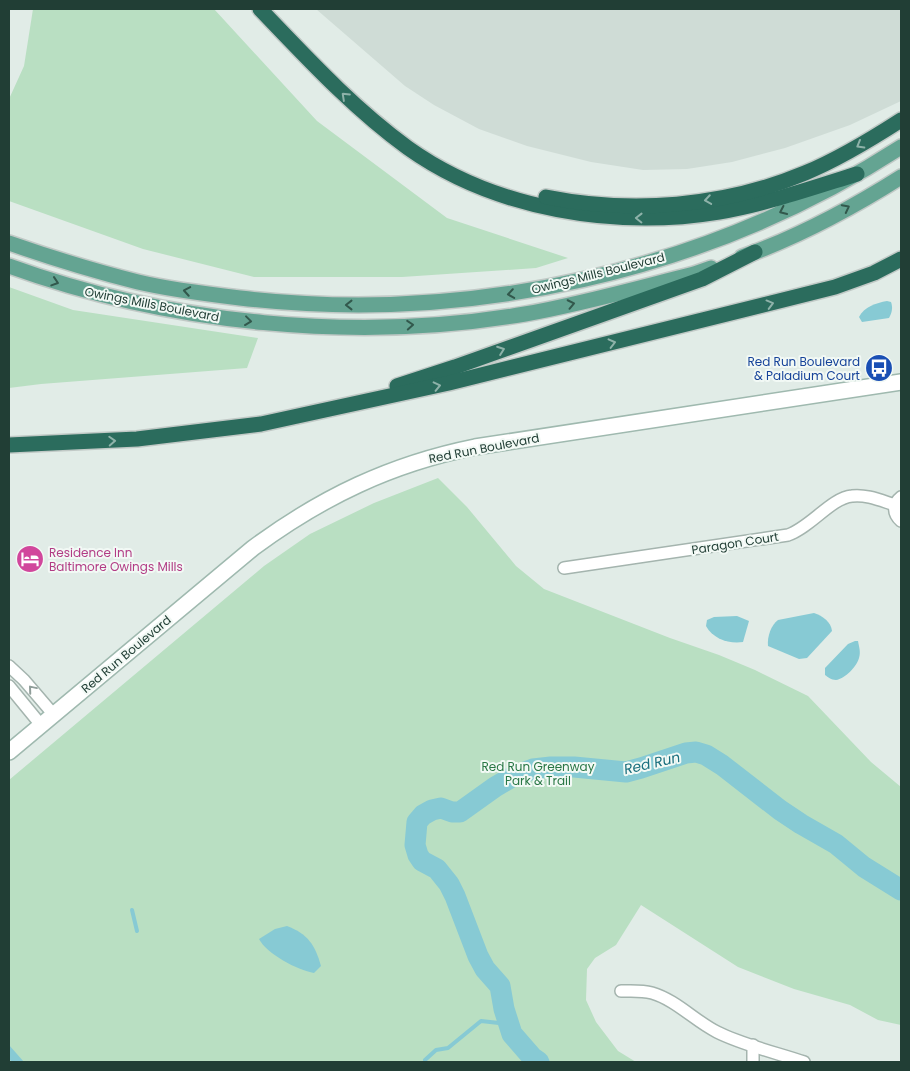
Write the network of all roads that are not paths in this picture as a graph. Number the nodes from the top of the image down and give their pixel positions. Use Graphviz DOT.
graph roads {
  1 [pos="260,9"];
  2 [pos="901,120"];
  3 [pos="382,127"];
  4 [pos="901,147"];
  5 [pos="857,174"];
  6 [pos="901,177"];
  7 [pos="9,243"];
  8 [pos="755,252"];
  9 [pos="901,259"];
  10 [pos="9,266"];
  11 [pos="901,382"];
  12 [pos="218,430"];
  13 [pos="9,439"];
  14 [pos="63,442"];
  15 [pos="9,445"];
  16 [pos="898,501"];
  17 [pos="901,522"];
  18 [pos="564,568"];
  19 [pos="9,666"];
  20 [pos="9,686"];
  21 [pos="54,715"];
  22 [pos="41,726"];
  23 [pos="9,752"];
  24 [pos="621,991"];
  25 [pos="753,1045"];
  26 [pos="753,1062"];
  27 [pos="804,1062"];
  3 -- 1 [label="highway, one-way"];
  2 -- 3 [label="highway, one-way"];
  5 -- 3 [label="highway, one-way"];
  4 -- 5 [label="main road, Owings Mills Boulevard"];
  5 -- 7 [label="main road, Owings Mills Boulevard, one-way"];
  8 -- 6 [label="main road, Owings Mills Boulevard, one-way"];
  10 -- 8 [label="main road, Owings Mills Boulevard, one-way"];
  12 -- 8 [label="highway, one-way"];
  12 -- 9 [label="highway, one-way"];
  11 -- 21 [label="main road, Red Run Boulevard"];
  14 -- 12 [label="highway, one-way"];
  13 -- 14 [label="highway"];
  14 -- 15 [label="highway"];
  16 -- 17 [label="street"];
  16 -- 18 [label="street, Paragon Court"];
  21 -- 19 [label="street, one-way"];
  20 -- 22 [label="street"];
  21 -- 22 [label="main road, Red Run Boulevard"];
  22 -- 23 [label="main road, Red Run Boulevard"];
  24 -- 25 [label="street"];
  25 -- 26 [label="street"];
  25 -- 27 [label="street"];
}
